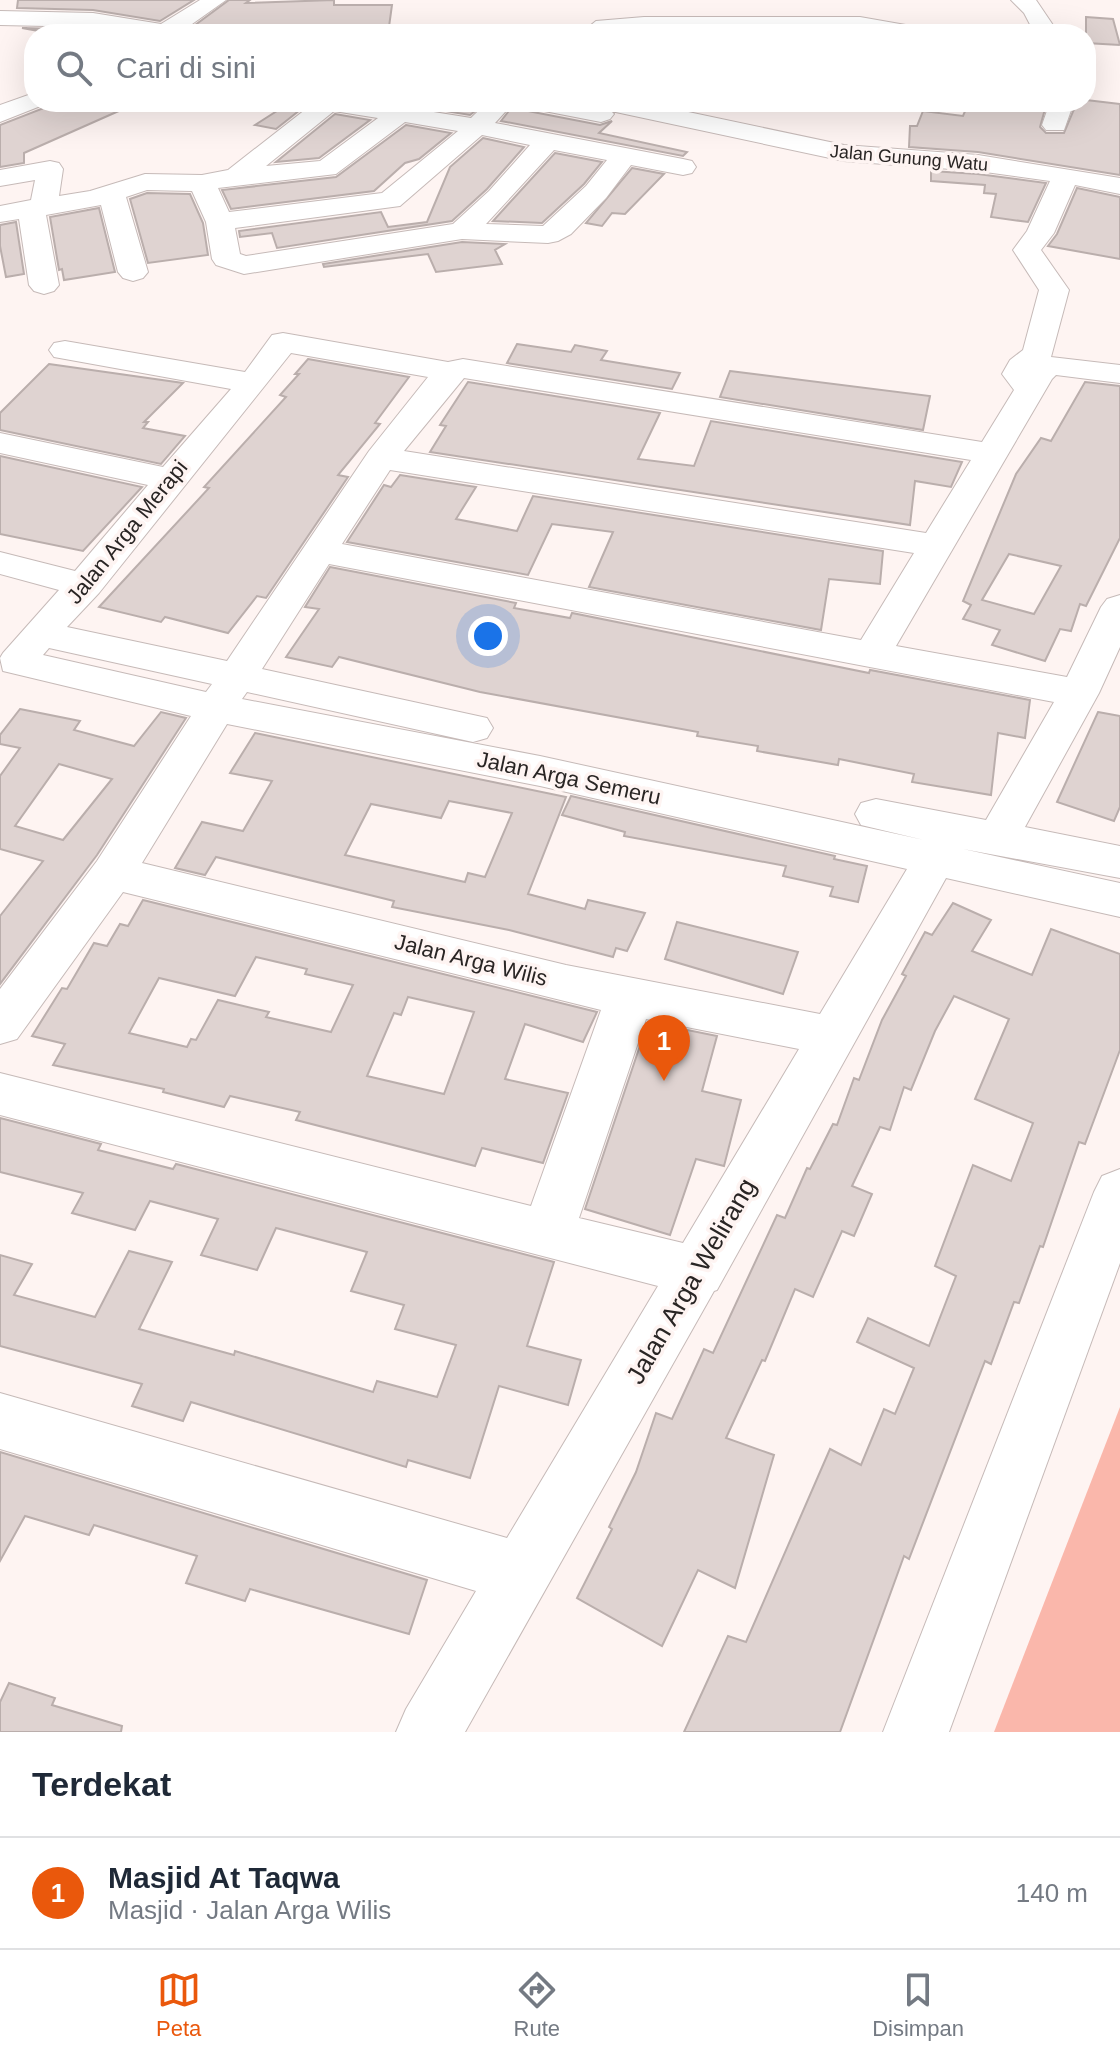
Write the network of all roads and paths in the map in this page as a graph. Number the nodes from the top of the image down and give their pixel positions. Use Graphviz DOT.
graph roads {
  1 [pos="215,0"];
  2 [pos="1022,0"];
  3 [pos="0,18"];
  4 [pos="120,24"];
  5 [pos="177,24"];
  6 [pos="1041,24"];
  7 [pos="314,112"];
  8 [pos="395,112"];
  9 [pos="492,112"];
  10 [pos="640,112"];
  11 [pos="401,113"];
  12 [pos="476,126"];
  13 [pos="547,142"];
  14 [pos="624,156"];
  15 [pos="683,167"];
  16 [pos="1066,175"];
  17 [pos="236,177"];
  18 [pos="0,178"];
  19 [pos="202,183"];
  20 [pos="1120,186"];
  21 [pos="596,192"];
  22 [pos="111,193"];
  23 [pos="630,199"];
  24 [pos="37,208"];
  25 [pos="0,214"];
  26 [pos="220,222"];
  27 [pos="462,231"];
  28 [pos="133,272"];
  29 [pos="44,285"];
  30 [pos="65,350"];
  31 [pos="449,372"];
  32 [pos="1120,374"];
  33 [pos="253,383"];
  34 [pos="1033,386"];
  35 [pos="0,443"];
  36 [pos="993,454"];
  37 [pos="381,458"];
  38 [pos="169,479"];
  39 [pos="938,546"];
  40 [pos="318,551"];
  41 [pos="0,563"];
  42 [pos="86,585"];
  43 [pos="1120,607"];
  44 [pos="871,656"];
  45 [pos="19,659"];
  46 [pos="227,693"];
  47 [pos="1079,693"];
  48 [pos="961,843"];
  49 [pos="1120,862"];
  50 [pos="113,873"];
  51 [pos="1120,900"];
  52 [pos="629,998"];
  53 [pos="0,1025"];
  54 [pos="831,1036"];
  55 [pos="0,1094"];
  56 [pos="1120,1192"];
  57 [pos="548,1232"];
  58 [pos="698,1272"];
  59 [pos="0,1421"];
  60 [pos="520,1573"];
  61 [pos="429,1732"];
  62 [pos="916,1732"];
  1 -- 5 [label="street"];
  2 -- 6 [label="street"];
  3 -- 4 [label="street"];
  7 -- 17 [label="street"];
  8 -- 11 [label="street"];
  9 -- 12 [label="street"];
  10 -- 16 [label="street, Jalan Gunung Watu"];
  11 -- 12 [label="street"];
  11 -- 17 [label="street"];
  12 -- 13 [label="street"];
  12 -- 26 [label="street"];
  13 -- 14 [label="street"];
  13 -- 27 [label="street"];
  14 -- 15 [label="street"];
  14 -- 21 [label="street"];
  16 -- 20 [label="street, Jalan Gunung Watu"];
  16 -- 34 [label="street"];
  17 -- 19 [label="street"];
  18 -- 24 [label="street"];
  19 -- 22 [label="street"];
  19 -- 26 [label="street"];
  21 -- 23 [label="street"];
  21 -- 27 [label="street"];
  22 -- 24 [label="street"];
  22 -- 28 [label="street"];
  24 -- 25 [label="street"];
  24 -- 29 [label="street"];
  26 -- 27 [label="street"];
  30 -- 33 [label="street"];
  31 -- 33 [label="street, Jalan Arga Merapi"];
  31 -- 36 [label="street"];
  31 -- 37 [label="street"];
  32 -- 34 [label="street"];
  33 -- 38 [label="street, Jalan Arga Merapi"];
  34 -- 36 [label="street"];
  35 -- 38 [label="street"];
  36 -- 39 [label="street"];
  37 -- 39 [label="street"];
  37 -- 40 [label="street"];
  38 -- 42 [label="street, Jalan Arga Merapi"];
  39 -- 44 [label="street"];
  40 -- 44 [label="street"];
  40 -- 46 [label="street"];
  41 -- 42 [label="street"];
  42 -- 45 [label="street, Jalan Arga Merapi"];
  43 -- 47 [label="street, Jalan Arga Welirang"];
  44 -- 47 [label="street"];
  45 -- 46 [label="street, Jalan Arga Semeru"];
  46 -- 48 [label="street, Jalan Arga Semeru"];
  46 -- 50 [label="street"];
  47 -- 48 [label="street, Jalan Arga Welirang"];
  48 -- 49 [label="street, Jalan Arga Semeru"];
  48 -- 51 [label="street, Jalan Arga Semeru"];
  48 -- 54 [label="street, Jalan Arga Welirang"];
  50 -- 52 [label="street, Jalan Arga Wilis"];
  50 -- 53 [label="street"];
  52 -- 54 [label="street, Jalan Arga Wilis"];
  52 -- 57 [label="street"];
  54 -- 58 [label="street, Jalan Arga Welirang"];
  55 -- 57 [label="street"];
  56 -- 62 [label="street"];
  57 -- 58 [label="street"];
  58 -- 60 [label="street, Jalan Arga Welirang"];
  59 -- 60 [label="street"];
  60 -- 61 [label="street, Jalan Arga Welirang"];
}
